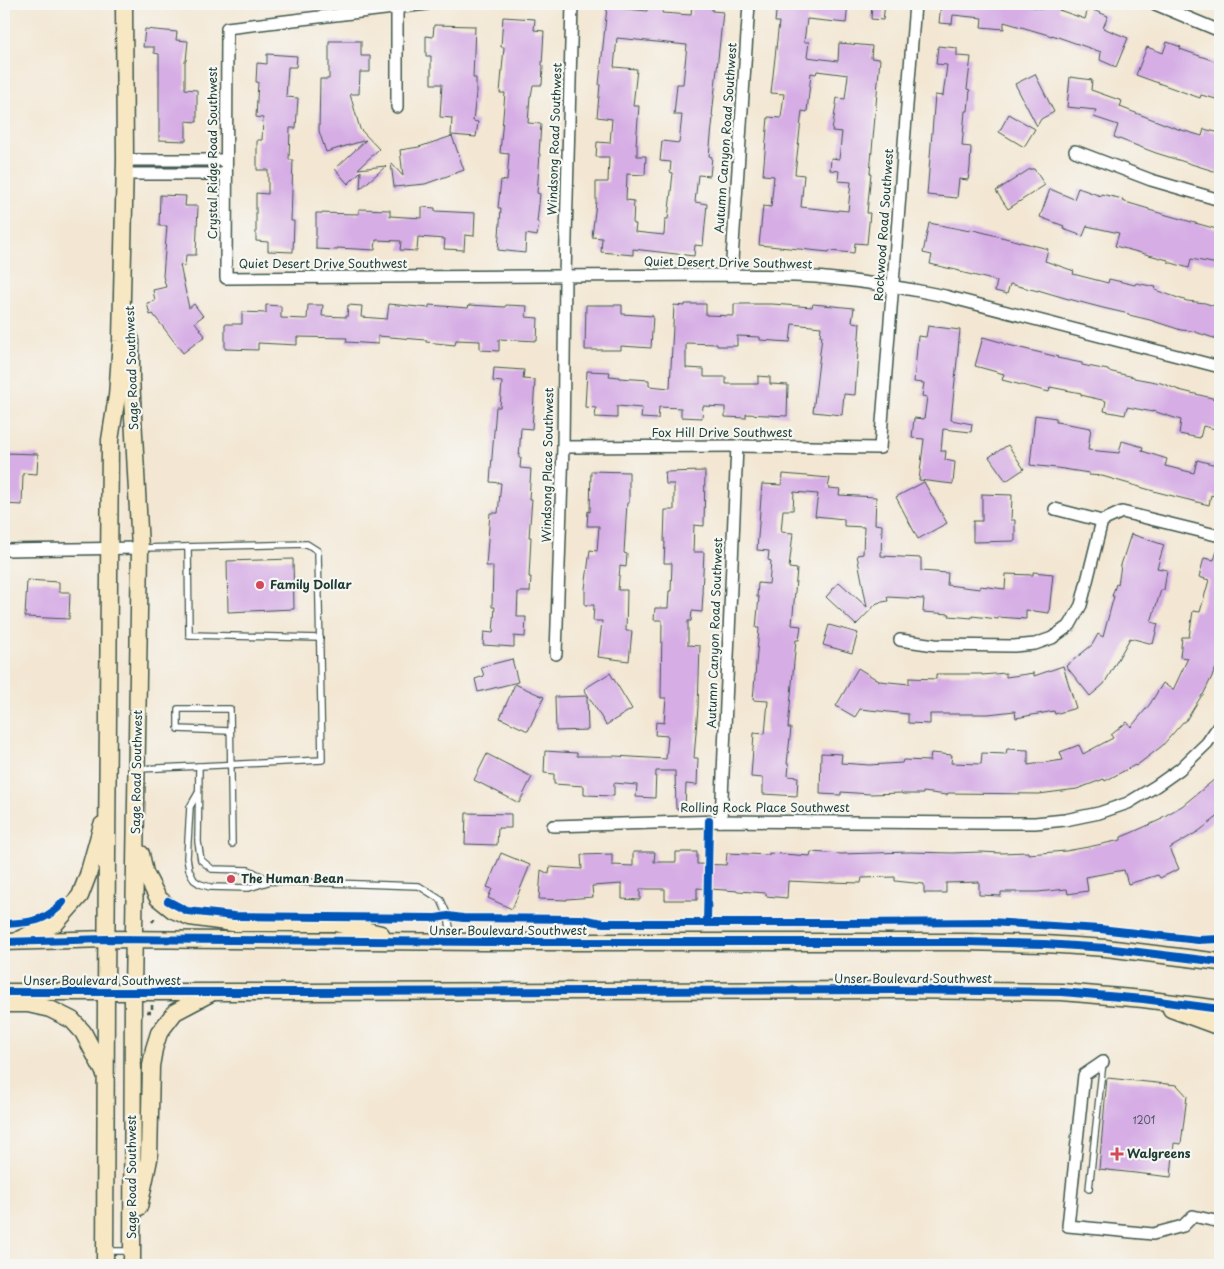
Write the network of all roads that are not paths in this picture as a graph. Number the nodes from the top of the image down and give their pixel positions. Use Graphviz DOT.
graph roads {
  1 [pos="124,4"];
  2 [pos="427,4"];
  3 [pos="572,4"];
  4 [pos="749,4"];
  5 [pos="915,4"];
  6 [pos="1155,4"];
  7 [pos="397,8"];
  8 [pos="1220,31"];
  9 [pos="397,107"];
  10 [pos="1075,151"];
  11 [pos="226,160"];
  12 [pos="125,167"];
  13 [pos="226,174"];
  14 [pos="1220,200"];
  15 [pos="731,275"];
  16 [pos="564,276"];
  17 [pos="226,278"];
  18 [pos="122,283"];
  19 [pos="893,286"];
  20 [pos="1220,367"];
  21 [pos="737,446"];
  22 [pos="563,447"];
  23 [pos="880,448"];
  24 [pos="1055,509"];
  25 [pos="1102,521"];
  26 [pos="1220,536"];
  27 [pos="188,547"];
  28 [pos="140,548"];
  29 [pos="109,549"];
  30 [pos="4,550"];
  31 [pos="320,638"];
  32 [pos="900,640"];
  33 [pos="556,654"];
  34 [pos="1220,724"];
  35 [pos="229,731"];
  36 [pos="231,765"];
  37 [pos="199,766"];
  38 [pos="137,769"];
  39 [pos="198,793"];
  40 [pos="108,803"];
  41 [pos="720,821"];
  42 [pos="553,826"];
  43 [pos="136,836"];
  44 [pos="232,844"];
  45 [pos="272,881"];
  46 [pos="107,939"];
  47 [pos="134,939"];
  48 [pos="410,941"];
  49 [pos="8,942"];
  50 [pos="452,942"];
  51 [pos="1219,961"];
  52 [pos="4,992"];
  53 [pos="106,992"];
  54 [pos="133,992"];
  55 [pos="213,992"];
  56 [pos="1143,999"];
  57 [pos="4,1004"];
  58 [pos="1220,1009"];
  59 [pos="1220,1027"];
  60 [pos="1103,1062"];
  61 [pos="106,1074"];
  62 [pos="1090,1189"];
  63 [pos="1220,1222"];
  64 [pos="132,1234"];
  65 [pos="105,1258"];
  66 [pos="132,1258"];
  1 -- 12 [label="main road, Sage Road Southwest"];
  2 -- 7 [label="street"];
  3 -- 16 [label="street, Windsong Road Southwest"];
  4 -- 15 [label="street, Autumn Canyon Road Southwest"];
  5 -- 19 [label="street, Rockwood Road Southwest"];
  6 -- 8 [label="street"];
  7 -- 9 [label="street"];
  7 -- 11 [label="street, Crystal Ridge Road Southwest"];
  10 -- 14 [label="street"];
  11 -- 12 [label="street"];
  11 -- 13 [label="street, Crystal Ridge Road Southwest"];
  12 -- 13 [label="street"];
  12 -- 18 [label="main road, Sage Road Southwest"];
  13 -- 17 [label="street, Crystal Ridge Road Southwest"];
  15 -- 16 [label="street, Quiet Desert Drive Southwest"];
  15 -- 19 [label="street, Quiet Desert Drive Southwest"];
  16 -- 17 [label="street, Quiet Desert Drive Southwest"];
  16 -- 22 [label="street, Windsong Place Southwest"];
  18 -- 28 [label="main road, Sage Road Southwest"];
  18 -- 29 [label="main road, Sage Road Southwest"];
  19 -- 20 [label="street, Quiet Desert Drive Southwest"];
  19 -- 23 [label="street, Rockwood Road Southwest"];
  21 -- 22 [label="street, Fox Hill Drive Southwest"];
  21 -- 23 [label="street, Fox Hill Drive Southwest"];
  21 -- 41 [label="street, Autumn Canyon Road Southwest"];
  22 -- 33 [label="street, Windsong Place Southwest"];
  24 -- 25 [label="street"];
  25 -- 26 [label="street"];
  25 -- 32 [label="street"];
  27 -- 28 [label="lane"];
  27 -- 31 [label="lane"];
  27 -- 31 [label="lane"];
  28 -- 29 [label="street"];
  28 -- 38 [label="main road, Sage Road Southwest"];
  29 -- 30 [label="street"];
  29 -- 40 [label="main road, Sage Road Southwest"];
  31 -- 36 [label="lane"];
  34 -- 41 [label="street, Rolling Rock Place Southwest"];
  35 -- 35 [label="lane"];
  35 -- 36 [label="lane"];
  36 -- 37 [label="lane"];
  36 -- 44 [label="lane"];
  37 -- 38 [label="lane"];
  37 -- 39 [label="lane"];
  38 -- 43 [label="main road, Sage Road Southwest"];
  39 -- 45 [label="lane"];
  39 -- 45 [label="lane"];
  40 -- 46 [label="main road, Sage Road Southwest"];
  40 -- 49 [label="main road"];
  41 -- 42 [label="street, Rolling Rock Place Southwest"];
  43 -- 47 [label="main road, Sage Road Southwest"];
  43 -- 48 [label="main road"];
  45 -- 50 [label="lane"];
  46 -- 47 [label="main road, Unser Boulevard Southwest"];
  46 -- 49 [label="main road, Unser Boulevard Southwest"];
  46 -- 53 [label="main road, Sage Road Southwest"];
  47 -- 48 [label="main road, Unser Boulevard Southwest"];
  47 -- 54 [label="main road, Sage Road Southwest"];
  48 -- 50 [label="main road, Unser Boulevard Southwest"];
  50 -- 51 [label="main road, Unser Boulevard Southwest"];
  52 -- 53 [label="main road, Unser Boulevard Southwest"];
  53 -- 54 [label="main road, Unser Boulevard Southwest"];
  53 -- 61 [label="main road, Sage Road Southwest"];
  54 -- 55 [label="main road, Unser Boulevard Southwest"];
  54 -- 64 [label="main road, Sage Road Southwest"];
  55 -- 56 [label="main road, Unser Boulevard Southwest"];
  55 -- 64 [label="main road"];
  56 -- 58 [label="main road, Unser Boulevard Southwest"];
  56 -- 59 [label="main road"];
  57 -- 61 [label="main road"];
  60 -- 62 [label="lane"];
  60 -- 63 [label="street"];
  61 -- 65 [label="main road, Sage Road Southwest"];
  64 -- 66 [label="main road, Sage Road Southwest"];
  65 -- 66 [label="lane"];
}
